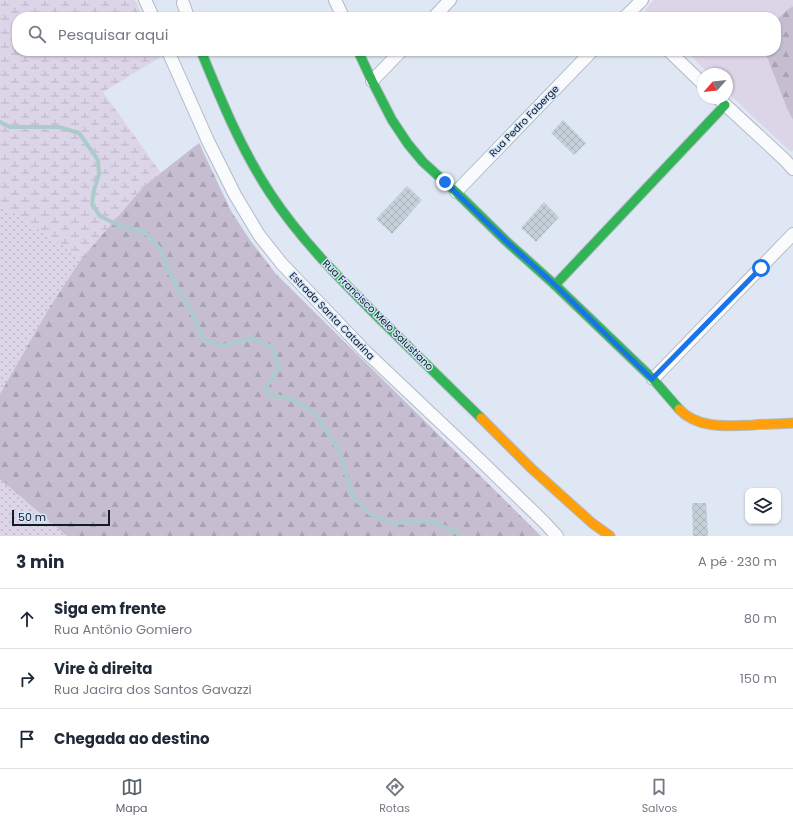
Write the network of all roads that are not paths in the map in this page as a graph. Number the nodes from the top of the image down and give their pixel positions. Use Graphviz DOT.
graph roads {
  1 [pos="145,0"];
  2 [pos="335,0"];
  3 [pos="450,0"];
  4 [pos="642,0"];
  5 [pos="183,4"];
  6 [pos="151,12"];
  7 [pos="186,12"];
  8 [pos="341,12"];
  9 [pos="439,12"];
  10 [pos="632,12"];
  11 [pos="170,56"];
  12 [pos="203,56"];
  13 [pos="360,56"];
  14 [pos="396,56"];
  15 [pos="587,56"];
  16 [pos="674,56"];
  17 [pos="697,78"];
  18 [pos="372,81"];
  19 [pos="719,104"];
  20 [pos="725,104"];
  21 [pos="793,169"];
  22 [pos="456,192"];
  23 [pos="793,234"];
  24 [pos="555,285"];
  25 [pos="652,379"];
  26 [pos="793,424"];
  27 [pos="557,536"];
  28 [pos="610,536"];
  1 -- 6 [label="street"];
  2 -- 8 [label="street"];
  3 -- 9 [label="street"];
  4 -- 10 [label="street"];
  5 -- 7 [label="street"];
  11 -- 27 [label="street, Estrada Santa Catarina"];
  12 -- 28 [label="street, Rua Francisco Melo Salustiano"];
  13 -- 18 [label="street"];
  14 -- 18 [label="street"];
  15 -- 22 [label="street, Rua Pedro Faberge"];
  16 -- 17 [label="street"];
  18 -- 22 [label="street"];
  19 -- 24 [label="street"];
  20 -- 21 [label="street"];
  22 -- 24 [label="street"];
  23 -- 25 [label="street"];
  24 -- 25 [label="street"];
  25 -- 26 [label="street"];
}
